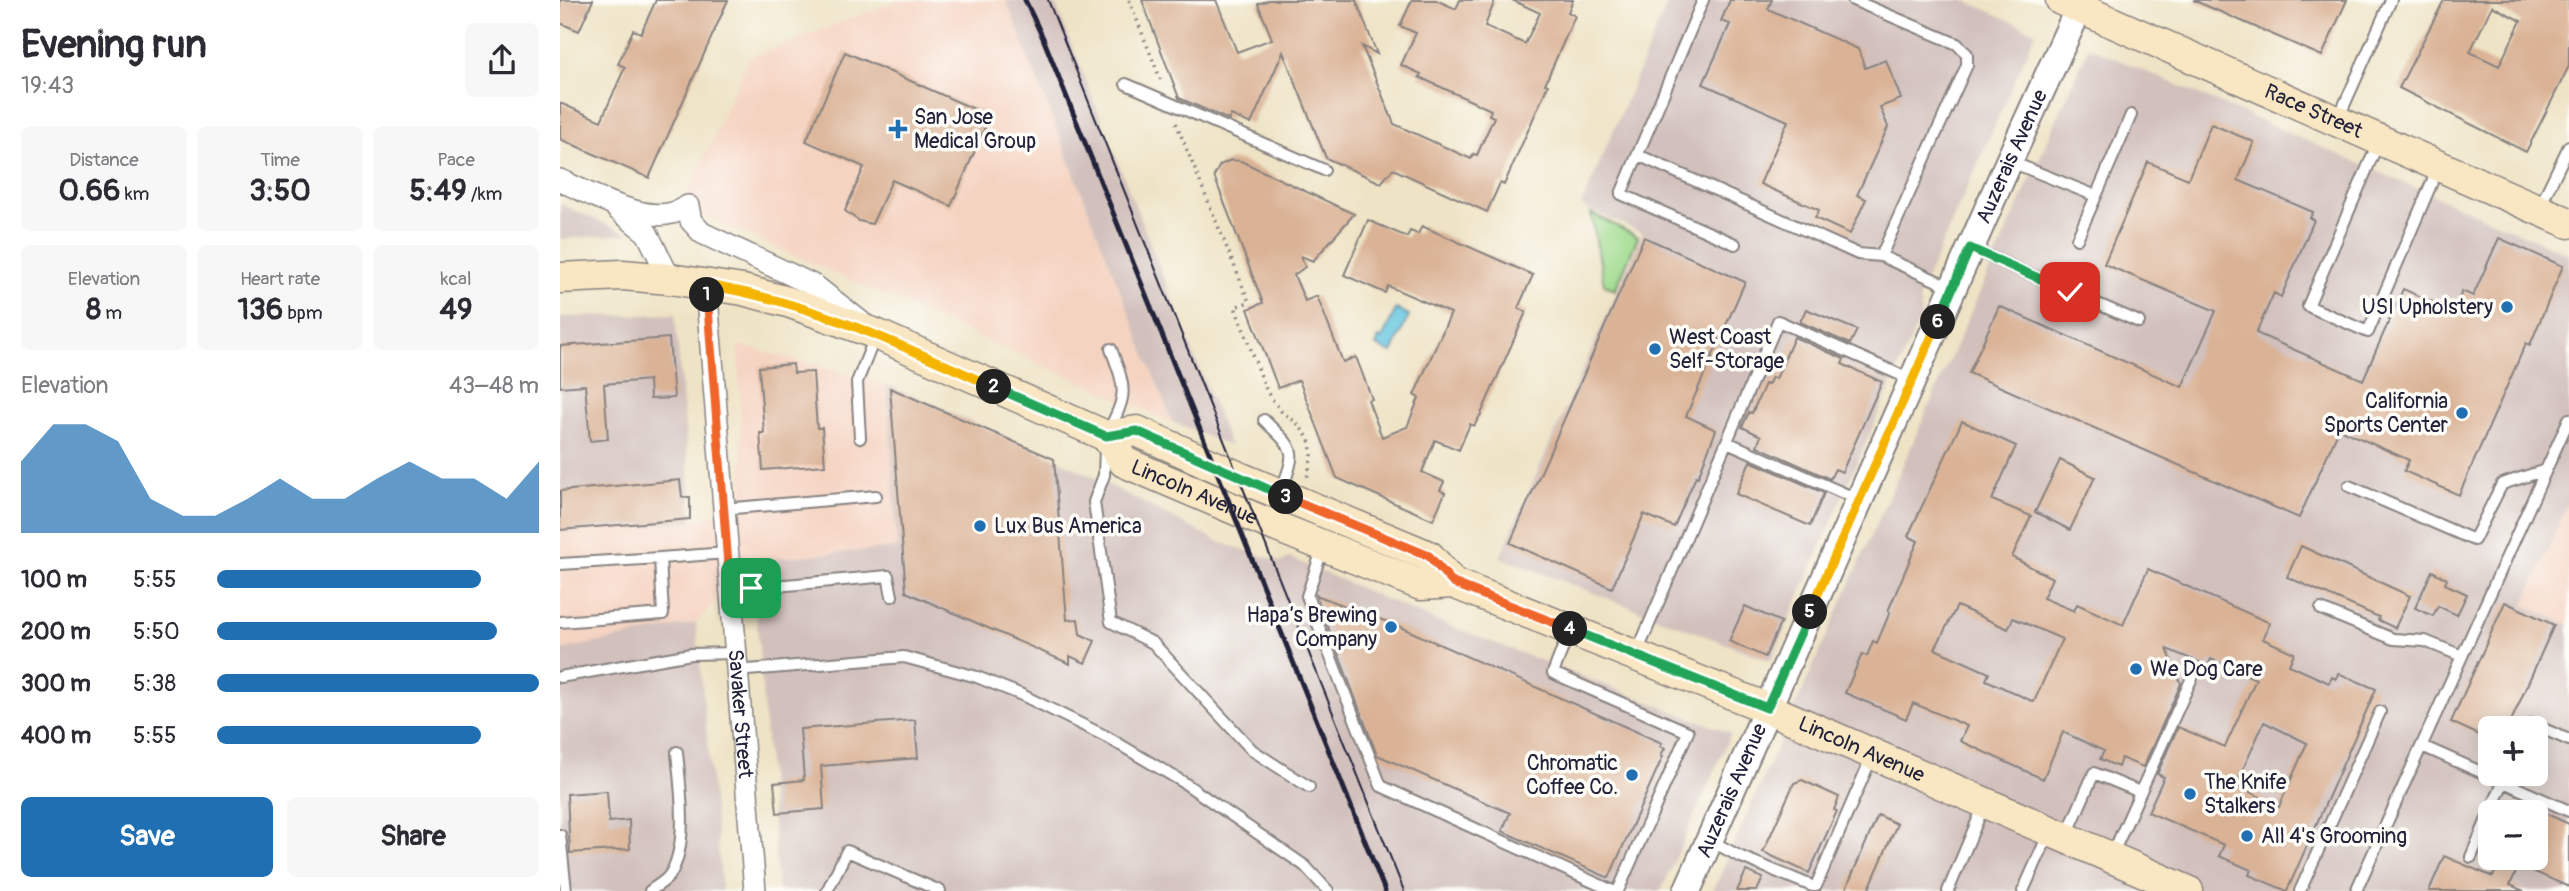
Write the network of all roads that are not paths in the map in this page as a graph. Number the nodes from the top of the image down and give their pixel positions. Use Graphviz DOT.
graph roads {
  1 [pos="1703,0"];
  2 [pos="1853,0"];
  3 [pos="2391,0"];
  4 [pos="2074,3"];
  5 [pos="1126,84"];
  6 [pos="2131,115"];
  7 [pos="2337,121"];
  8 [pos="2379,140"];
  9 [pos="2569,146"];
  10 [pos="1637,155"];
  11 [pos="2009,161"];
  12 [pos="2439,167"];
  13 [pos="1324,170"];
  14 [pos="560,180"];
  15 [pos="2096,196"];
  16 [pos="609,203"];
  17 [pos="2538,210"];
  18 [pos="2569,223"];
  19 [pos="2077,239"];
  20 [pos="1735,244"];
  21 [pos="1970,248"];
  22 [pos="1881,256"];
  23 [pos="560,278"];
  24 [pos="670,279"];
  25 [pos="706,285"];
  26 [pos="1953,288"];
  27 [pos="2139,322"];
  28 [pos="876,334"];
  29 [pos="1111,349"];
  30 [pos="1912,380"];
  31 [pos="2569,419"];
  32 [pos="1264,420"];
  33 [pos="1106,436"];
  34 [pos="860,438"];
  35 [pos="1727,442"];
  36 [pos="2546,470"];
  37 [pos="2349,486"];
  38 [pos="1293,488"];
  39 [pos="876,496"];
  40 [pos="1859,500"];
  41 [pos="723,509"];
  42 [pos="1324,546"];
  43 [pos="727,553"];
  44 [pos="660,558"];
  45 [pos="560,564"];
  46 [pos="1453,583"];
  47 [pos="730,590"];
  48 [pos="892,596"];
  49 [pos="2321,608"];
  50 [pos="560,622"];
  51 [pos="1570,629"];
  52 [pos="1636,655"];
  53 [pos="2462,656"];
  54 [pos="736,662"];
  55 [pos="2194,671"];
  56 [pos="560,677"];
  57 [pos="1767,708"];
  58 [pos="2381,712"];
  59 [pos="2548,731"];
  60 [pos="2569,740"];
  61 [pos="2422,746"];
  62 [pos="677,752"];
  63 [pos="1873,753"];
  64 [pos="2478,768"];
  65 [pos="2521,786"];
  66 [pos="1309,787"];
  67 [pos="2140,792"];
  68 [pos="1985,802"];
  69 [pos="2569,811"];
  70 [pos="2058,834"];
  71 [pos="560,835"];
  72 [pos="1709,840"];
  73 [pos="2478,840"];
  74 [pos="2110,857"];
  75 [pos="2471,857"];
  76 [pos="566,891"];
  77 [pos="650,891"];
  78 [pos="755,891"];
  79 [pos="827,891"];
  80 [pos="940,891"];
  81 [pos="1328,891"];
  82 [pos="1616,891"];
  83 [pos="1687,891"];
  84 [pos="1948,891"];
  85 [pos="2023,891"];
  86 [pos="2188,891"];
  87 [pos="2300,891"];
  88 [pos="2356,891"];
  1 -- 10 [label="lane"];
  2 -- 22 [label="lane"];
  3 -- 7 [label="lane"];
  4 -- 7 [label="main road, Race Street"];
  4 -- 11 [label="street, Auzerais Avenue"];
  5 -- 13 [label="lane"];
  6 -- 15 [label="lane"];
  7 -- 8 [label="main road, Race Street"];
  8 -- 12 [label="main road, Race Street"];
  8 -- 12 [label="lane"];
  9 -- 17 [label="lane"];
  10 -- 20 [label="lane"];
  10 -- 22 [label="lane"];
  11 -- 15 [label="lane"];
  11 -- 21 [label="street, Auzerais Avenue"];
  12 -- 17 [label="main road, Race Street"];
  14 -- 16 [label="street"];
  15 -- 19 [label="lane"];
  16 -- 24 [label="street"];
  16 -- 28 [label="street"];
  17 -- 18 [label="main road, Race Street"];
  21 -- 26 [label="street, Auzerais Avenue"];
  21 -- 27 [label="lane"];
  22 -- 26 [label="lane"];
  23 -- 24 [label="main road, Lincoln Avenue"];
  24 -- 25 [label="main road, Lincoln Avenue"];
  25 -- 28 [label="main road, Lincoln Avenue"];
  25 -- 41 [label="street, Savaker Street"];
  26 -- 30 [label="street, Auzerais Avenue"];
  28 -- 33 [label="main road, Lincoln Avenue"];
  28 -- 34 [label="lane"];
  29 -- 33 [label="lane"];
  30 -- 35 [label="lane"];
  30 -- 40 [label="street, Auzerais Avenue"];
  31 -- 36 [label="lane"];
  32 -- 38 [label="lane"];
  33 -- 38 [label="main road, Lincoln Avenue"];
  33 -- 42 [label="main road, Lincoln Avenue"];
  33 -- 66 [label="lane"];
  35 -- 40 [label="lane"];
  35 -- 52 [label="lane"];
  36 -- 37 [label="lane"];
  36 -- 53 [label="lane"];
  38 -- 46 [label="main road, Lincoln Avenue"];
  39 -- 41 [label="lane"];
  40 -- 57 [label="street, Auzerais Avenue"];
  41 -- 43 [label="street, Savaker Street"];
  42 -- 46 [label="main road, Lincoln Avenue"];
  42 -- 82 [label="lane"];
  43 -- 44 [label="lane"];
  43 -- 47 [label="street, Savaker Street"];
  44 -- 45 [label="lane"];
  44 -- 50 [label="lane"];
  46 -- 51 [label="main road, Lincoln Avenue"];
  47 -- 48 [label="lane"];
  47 -- 54 [label="street, Savaker Street"];
  49 -- 53 [label="lane"];
  51 -- 52 [label="main road, Lincoln Avenue"];
  51 -- 82 [label="lane"];
  52 -- 57 [label="main road, Lincoln Avenue"];
  53 -- 61 [label="lane"];
  54 -- 56 [label="lane"];
  54 -- 78 [label="street, Savaker Street"];
  54 -- 81 [label="lane"];
  55 -- 67 [label="lane"];
  57 -- 63 [label="main road, Lincoln Avenue"];
  57 -- 72 [label="street, Auzerais Avenue"];
  58 -- 87 [label="lane"];
  59 -- 60 [label="lane"];
  61 -- 64 [label="lane"];
  61 -- 88 [label="lane"];
  62 -- 77 [label="lane"];
  63 -- 68 [label="main road, Lincoln Avenue"];
  63 -- 72 [label="lane"];
  65 -- 69 [label="lane"];
  67 -- 70 [label="lane"];
  67 -- 74 [label="lane"];
  68 -- 70 [label="main road, Lincoln Avenue"];
  68 -- 84 [label="lane"];
  70 -- 74 [label="main road, Lincoln Avenue"];
  70 -- 85 [label="lane"];
  71 -- 76 [label="lane"];
  72 -- 83 [label="street, Auzerais Avenue"];
  73 -- 75 [label="lane"];
  74 -- 86 [label="main road, Lincoln Avenue"];
  79 -- 80 [label="lane"];
}
